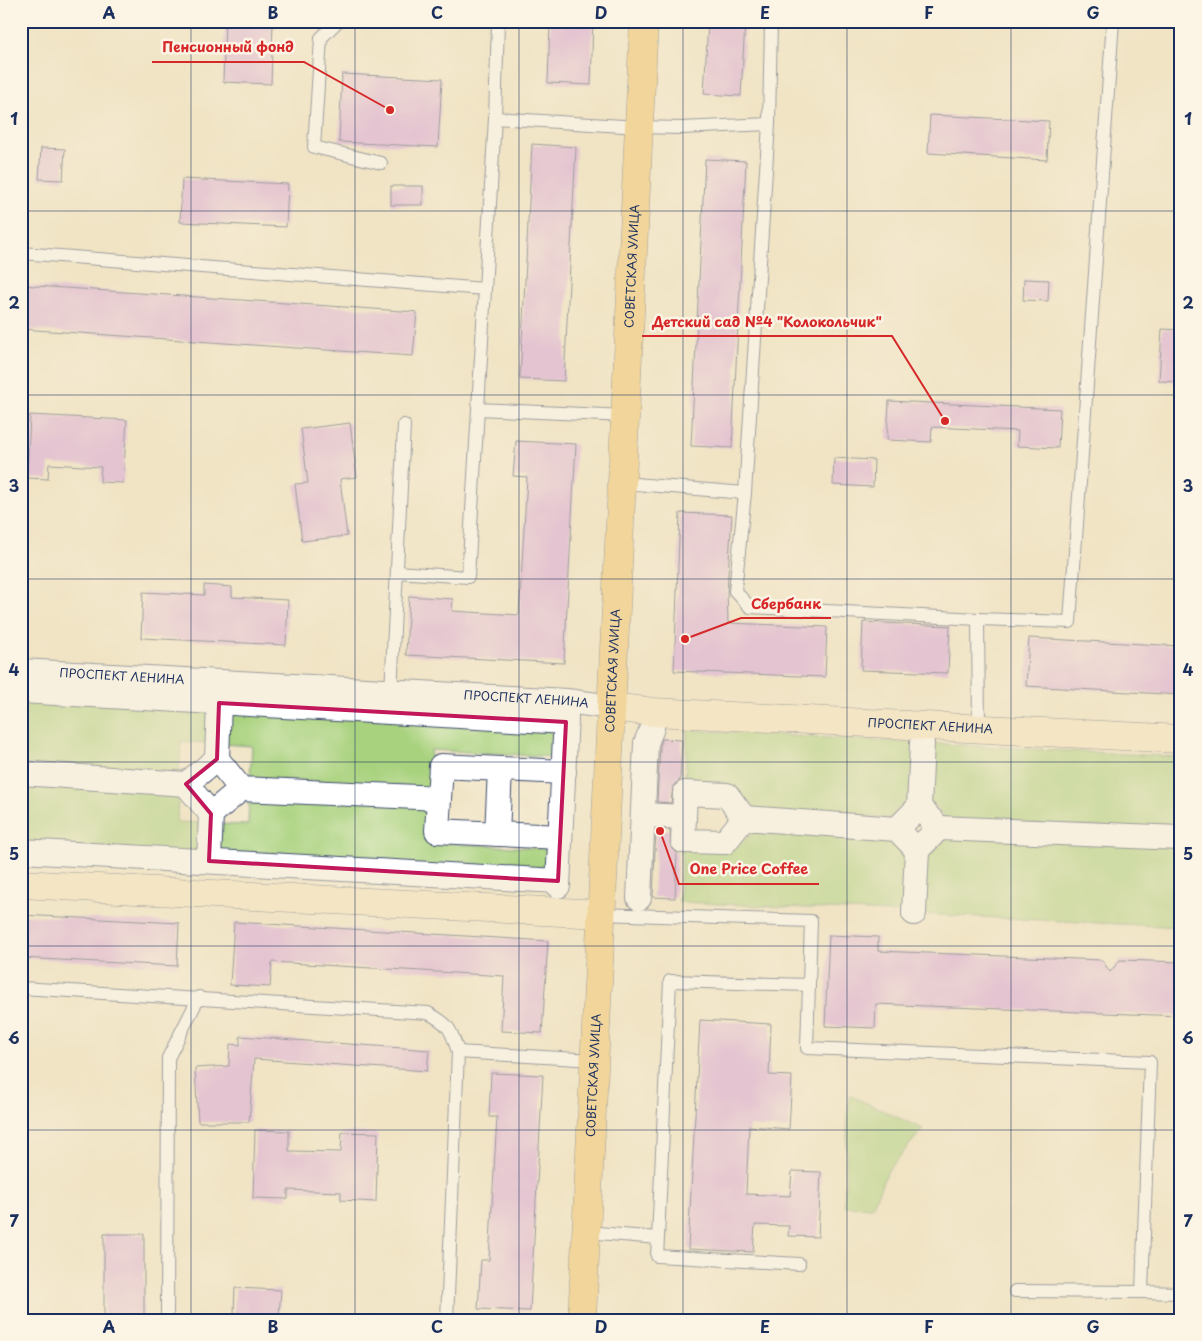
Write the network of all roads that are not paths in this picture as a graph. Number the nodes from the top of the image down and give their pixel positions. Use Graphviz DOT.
graph roads {
  1 [pos="338,21"];
  2 [pos="495,21"];
  3 [pos="644,21"];
  4 [pos="771,21"];
  5 [pos="1113,21"];
  6 [pos="495,118"];
  7 [pos="769,124"];
  8 [pos="639,127"];
  9 [pos="381,163"];
  10 [pos="21,253"];
  11 [pos="485,289"];
  12 [pos="478,409"];
  13 [pos="626,416"];
  14 [pos="404,425"];
  15 [pos="623,483"];
  16 [pos="745,493"];
  17 [pos="397,572"];
  18 [pos="978,619"];
  19 [pos="21,671"];
  20 [pos="21,690"];
  21 [pos="391,692"];
  22 [pos="219,703"];
  23 [pos="612,707"];
  24 [pos="652,728"];
  25 [pos="979,729"];
  26 [pos="1181,739"];
  27 [pos="922,743"];
  28 [pos="217,759"];
  29 [pos="500,769"];
  30 [pos="564,772"];
  31 [pos="21,773"];
  32 [pos="186,784"];
  33 [pos="241,788"];
  34 [pos="439,798"];
  35 [pos="919,807"];
  36 [pos="211,814"];
  37 [pos="643,815"];
  38 [pos="684,817"];
  39 [pos="744,818"];
  40 [pos="939,828"];
  41 [pos="897,829"];
  42 [pos="497,834"];
  43 [pos="560,837"];
  44 [pos="1181,838"];
  45 [pos="917,850"];
  46 [pos="21,851"];
  47 [pos="209,862"];
  48 [pos="21,884"];
  49 [pos="638,898"];
  50 [pos="914,913"];
  51 [pos="601,914"];
  52 [pos="809,985"];
  53 [pos="21,988"];
  54 [pos="200,997"];
  55 [pos="458,1052"];
  56 [pos="594,1060"];
  57 [pos="586,1232"];
  58 [pos="658,1238"];
  59 [pos="799,1264"];
  60 [pos="1015,1291"];
  61 [pos="1142,1292"];
  62 [pos="1181,1293"];
  63 [pos="167,1320"];
  64 [pos="447,1320"];
  65 [pos="582,1320"];
  1 -- 9 [label="lane"];
  2 -- 6 [label="lane"];
  3 -- 8 [label="main road, СОВЕТСКАЯ УЛИЦА"];
  4 -- 7 [label="lane"];
  5 -- 18 [label="lane"];
  6 -- 8 [label="lane"];
  6 -- 11 [label="lane"];
  7 -- 8 [label="lane"];
  7 -- 16 [label="lane"];
  8 -- 13 [label="main road, СОВЕТСКАЯ УЛИЦА"];
  10 -- 11 [label="lane"];
  11 -- 12 [label="lane"];
  12 -- 13 [label="lane"];
  12 -- 17 [label="lane"];
  13 -- 15 [label="main road, СОВЕТСКАЯ УЛИЦА"];
  14 -- 17 [label="lane"];
  15 -- 16 [label="lane"];
  15 -- 23 [label="main road, СОВЕТСКАЯ УЛИЦА"];
  16 -- 18 [label="lane"];
  17 -- 21 [label="lane"];
  18 -- 25 [label="lane"];
  19 -- 21 [label="street, ПРОСПЕКТ ЛЕНИНА"];
  20 -- 22 [label="street"];
  21 -- 23 [label="street, ПРОСПЕКТ ЛЕНИНА"];
  22 -- 28 [label="street"];
  22 -- 30 [label="street"];
  23 -- 25 [label="street, ПРОСПЕКТ ЛЕНИНА"];
  23 -- 51 [label="main road, СОВЕТСКАЯ УЛИЦА"];
  24 -- 37 [label="street"];
  25 -- 26 [label="street, ПРОСПЕКТ ЛЕНИНА"];
  27 -- 35 [label="street"];
  28 -- 32 [label="street"];
  28 -- 33 [label="street"];
  29 -- 30 [label="street"];
  29 -- 34 [label="street"];
  29 -- 42 [label="street"];
  30 -- 43 [label="street"];
  31 -- 32 [label="street"];
  32 -- 36 [label="street"];
  33 -- 34 [label="street"];
  33 -- 36 [label="street"];
  34 -- 42 [label="street"];
  35 -- 40 [label="street"];
  35 -- 41 [label="street"];
  36 -- 47 [label="street"];
  37 -- 38 [label="street"];
  37 -- 49 [label="street"];
  38 -- 39 [label="street"];
  38 -- 39 [label="street"];
  39 -- 41 [label="street"];
  40 -- 44 [label="street"];
  40 -- 45 [label="street"];
  41 -- 45 [label="street"];
  42 -- 43 [label="street"];
  43 -- 47 [label="street"];
  45 -- 50 [label="street"];
  46 -- 47 [label="street"];
  48 -- 51 [label="street"];
  51 -- 52 [label="lane"];
  51 -- 56 [label="main road, СОВЕТСКАЯ УЛИЦА"];
  52 -- 58 [label="lane"];
  52 -- 61 [label="lane"];
  53 -- 54 [label="lane"];
  54 -- 55 [label="lane"];
  54 -- 63 [label="lane"];
  55 -- 56 [label="lane"];
  55 -- 64 [label="lane"];
  56 -- 57 [label="main road, СОВЕТСКАЯ УЛИЦА"];
  57 -- 58 [label="lane"];
  57 -- 65 [label="main road, СОВЕТСКАЯ УЛИЦА"];
  58 -- 59 [label="lane"];
  60 -- 61 [label="lane"];
  61 -- 62 [label="lane"];
}
